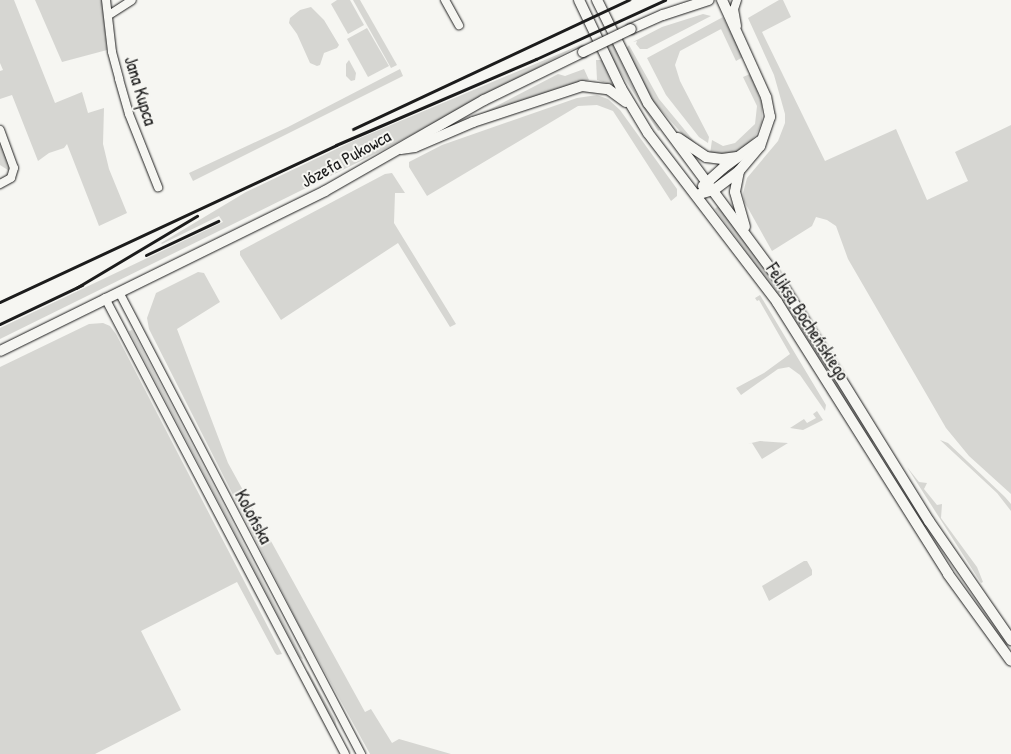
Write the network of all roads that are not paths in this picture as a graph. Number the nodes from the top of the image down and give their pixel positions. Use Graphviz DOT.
graph roads {
  1 [pos="106,0"];
  2 [pos="132,0"];
  3 [pos="445,0"];
  4 [pos="579,0"];
  5 [pos="598,0"];
  6 [pos="709,0"];
  7 [pos="722,0"];
  8 [pos="737,0"];
  9 [pos="109,14"];
  10 [pos="459,25"];
  11 [pos="738,33"];
  12 [pos="630,104"];
  13 [pos="0,130"];
  14 [pos="669,133"];
  15 [pos="763,139"];
  16 [pos="398,149"];
  17 [pos="738,156"];
  18 [pos="739,171"];
  19 [pos="707,181"];
  20 [pos="0,184"];
  21 [pos="158,187"];
  22 [pos="714,190"];
  23 [pos="696,195"];
  24 [pos="748,235"];
  25 [pos="119,292"];
  26 [pos="106,298"];
  27 [pos="0,351"];
  28 [pos="1011,640"];
  29 [pos="1011,661"];
  30 [pos="345,754"];
  31 [pos="361,754"];
  1 -- 9 [label="street, Jana Kupca"];
  2 -- 9 [label="street"];
  3 -- 10 [label="street"];
  4 -- 12 [label="main road, Feliksa Bocheńskiego"];
  5 -- 14 [label="main road, Feliksa Bocheńskiego"];
  6 -- 16 [label="main road, Józefa Pukowca, bridge"];
  7 -- 11 [label="main road"];
  8 -- 11 [label="street"];
  9 -- 21 [label="street, Jana Kupca"];
  11 -- 15 [label="main road"];
  12 -- 16 [label="main road"];
  12 -- 23 [label="main road, Feliksa Bocheńskiego"];
  13 -- 20 [label="street"];
  14 -- 17 [label="main road"];
  14 -- 19 [label="main road, Feliksa Bocheńskiego"];
  15 -- 17 [label="main road"];
  15 -- 18 [label="main road"];
  16 -- 25 [label="main road, Józefa Pukowca"];
  17 -- 19 [label="main road"];
  18 -- 22 [label="main road"];
  18 -- 24 [label="main road"];
  19 -- 22 [label="main road, Feliksa Bocheńskiego"];
  19 -- 23 [label="main road"];
  22 -- 23 [label="main road"];
  22 -- 24 [label="main road, Feliksa Bocheńskiego"];
  23 -- 29 [label="main road, Feliksa Bocheńskiego"];
  24 -- 28 [label="main road, Feliksa Bocheńskiego"];
  25 -- 26 [label="main road, Józefa Pukowca"];
  25 -- 31 [label="street, Kolońska"];
  26 -- 27 [label="main road, Józefa Pukowca"];
  26 -- 30 [label="street, Kolońska"];
}
